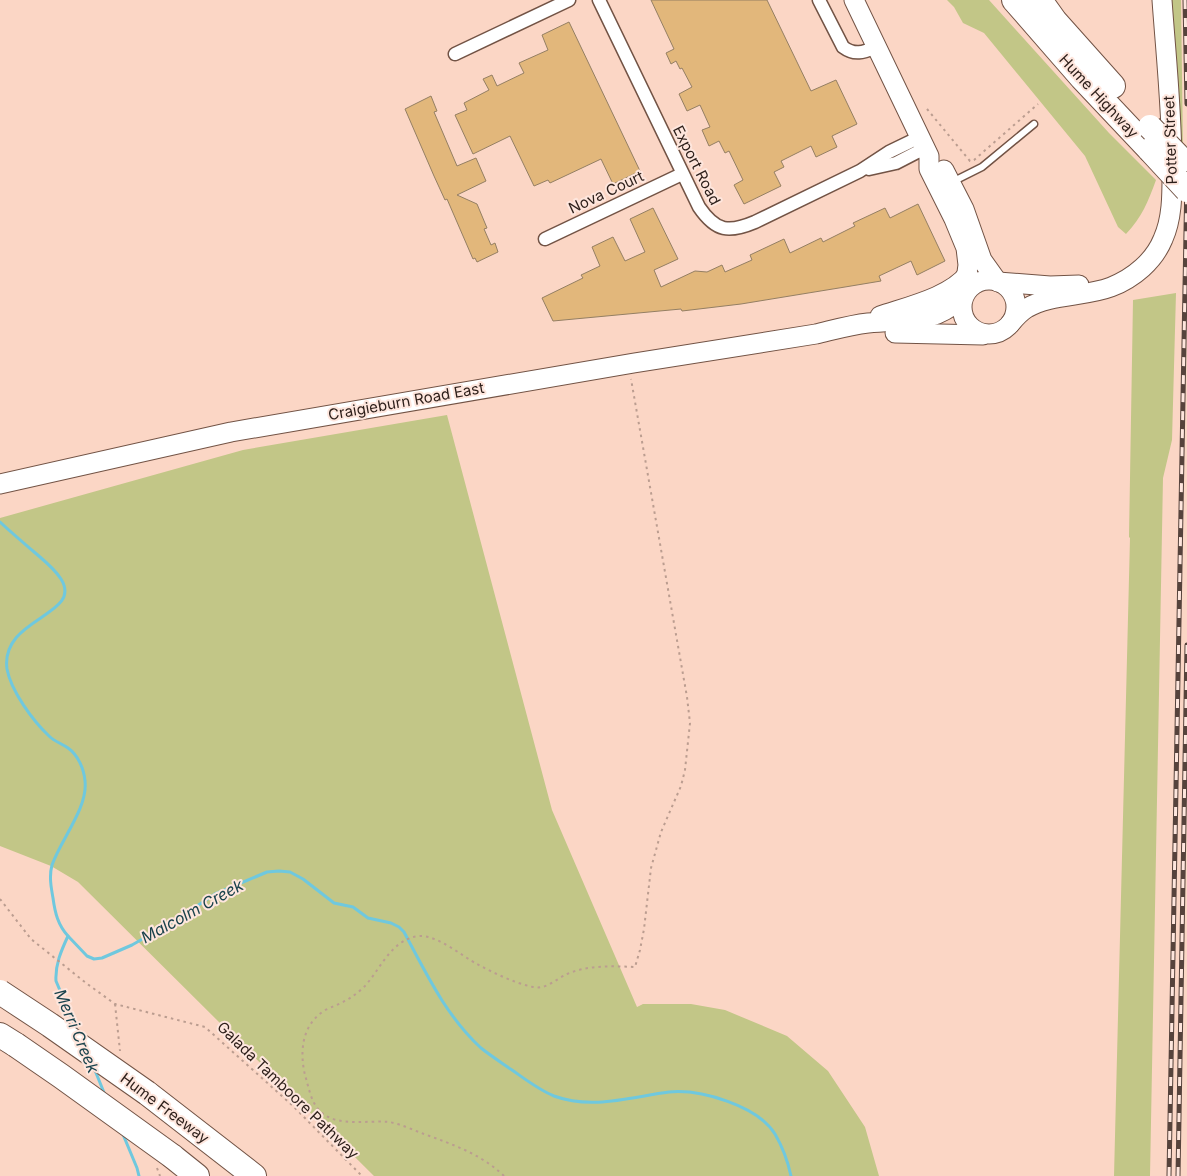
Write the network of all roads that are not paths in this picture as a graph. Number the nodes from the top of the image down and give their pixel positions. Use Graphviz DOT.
graph roads {
  1 [pos="569,0"];
  2 [pos="598,0"];
  3 [pos="819,0"];
  4 [pos="854,0"];
  5 [pos="1014,0"];
  6 [pos="1040,0"];
  7 [pos="1162,0"];
  8 [pos="877,47"];
  9 [pos="455,54"];
  10 [pos="1034,124"];
  11 [pos="1150,139"];
  12 [pos="924,147"];
  13 [pos="1187,166"];
  14 [pos="682,174"];
  15 [pos="951,182"];
  16 [pos="1187,190"];
  17 [pos="545,239"];
  18 [pos="1140,270"];
  19 [pos="968,274"];
  20 [pos="998,282"];
  21 [pos="963,297"];
  22 [pos="1010,324"];
  23 [pos="848,326"];
  24 [pos="816,334"];
  25 [pos="986,335"];
  26 [pos="0,484"];
  27 [pos="0,992"];
  28 [pos="8,1040"];
  29 [pos="197,1176"];
  30 [pos="254,1176"];
  1 -- 9 [label="street"];
  2 -- 14 [label="street, Export Road"];
  3 -- 8 [label="street"];
  4 -- 8 [label="main road"];
  5 -- 11 [label="highway, Hume Highway"];
  6 -- 11 [label="highway, Hume Highway"];
  7 -- 18 [label="main road, Potter Street"];
  8 -- 12 [label="main road"];
  10 -- 15 [label="lane"];
  11 -- 13 [label="highway, Hume Highway, bridge"];
  11 -- 16 [label="highway, Hume Highway, bridge"];
  12 -- 14 [label="street, Export Road"];
  12 -- 15 [label="main road"];
  12 -- 19 [label="main road"];
  14 -- 17 [label="street, Nova Court"];
  15 -- 20 [label="main road"];
  18 -- 20 [label="main road, Potter Street"];
  18 -- 22 [label="main road, Potter Street"];
  19 -- 21 [label="main road"];
  19 -- 23 [label="main road"];
  20 -- 21 [label="main road"];
  20 -- 22 [label="main road"];
  21 -- 23 [label="main road, Craigieburn Road East"];
  21 -- 25 [label="main road"];
  22 -- 25 [label="main road"];
  23 -- 24 [label="main road, Craigieburn Road East"];
  24 -- 25 [label="main road, Craigieburn Road East"];
  24 -- 26 [label="main road, Craigieburn Road East"];
  27 -- 30 [label="highway, Hume Freeway, bridge"];
  28 -- 29 [label="highway, bridge"];
}
